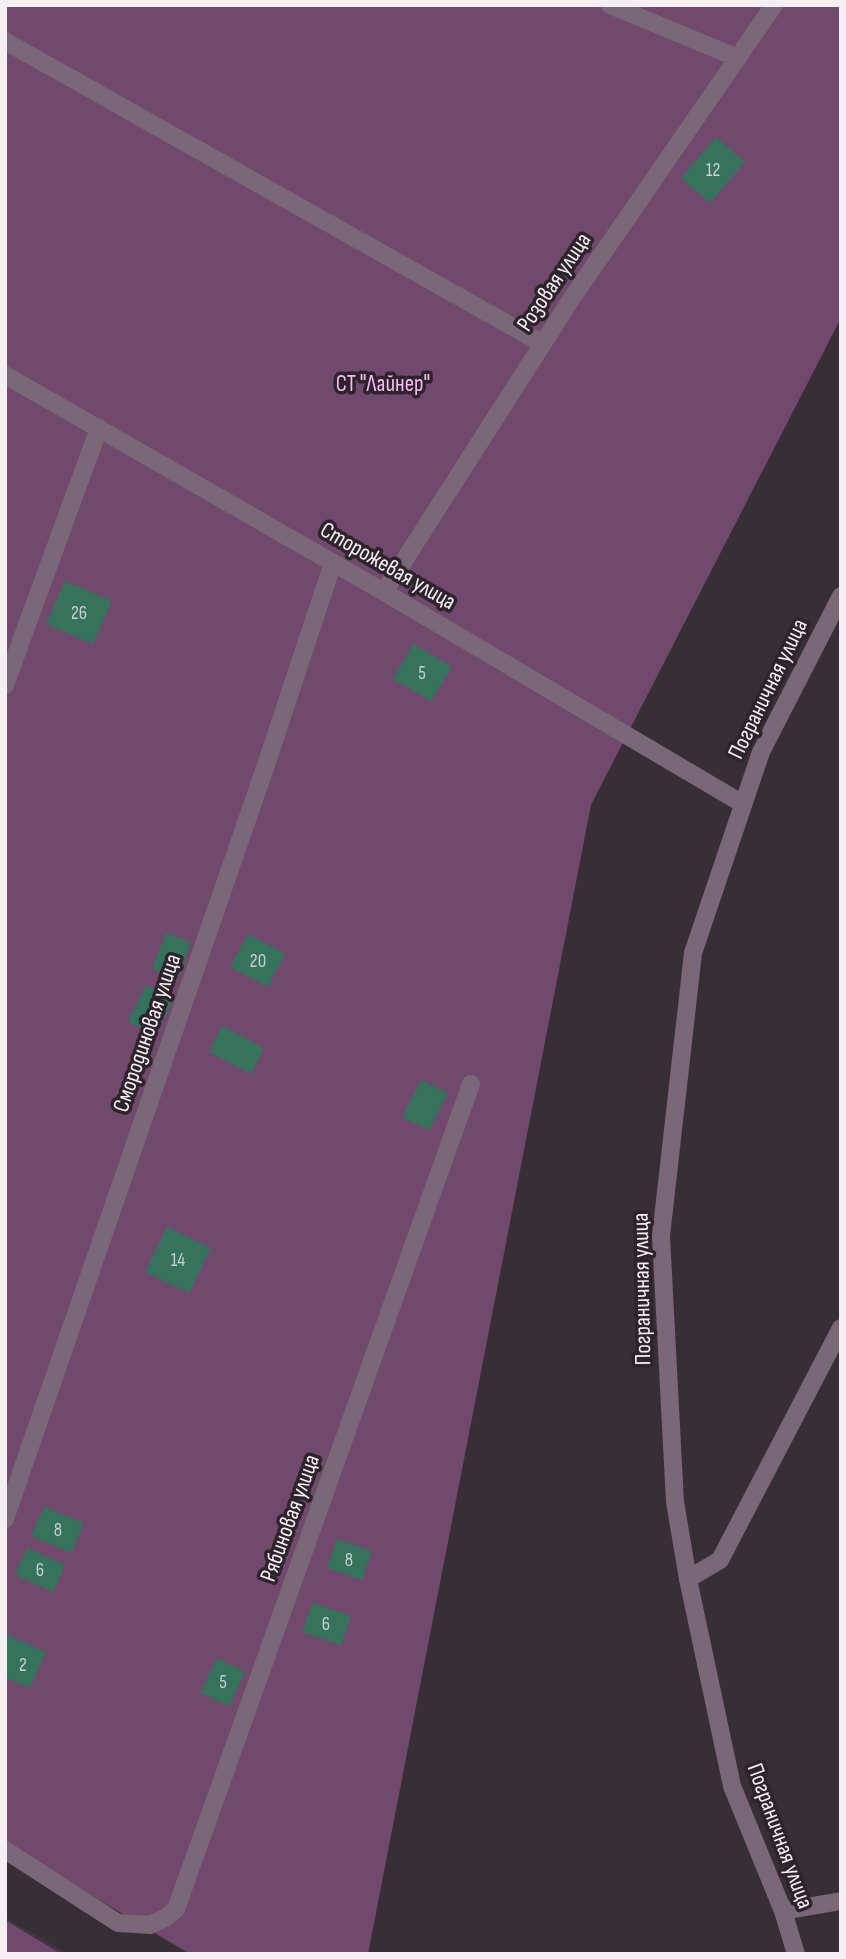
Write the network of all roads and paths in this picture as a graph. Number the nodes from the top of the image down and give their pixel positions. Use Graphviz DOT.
graph roads {
  1 [pos="610,5"];
  2 [pos="774,5"];
  3 [pos="5,41"];
  4 [pos="737,58"];
  5 [pos="543,344"];
  6 [pos="5,375"];
  7 [pos="99,428"];
  8 [pos="333,563"];
  9 [pos="384,592"];
  10 [pos="841,596"];
  11 [pos="5,685"];
  12 [pos="743,804"];
  13 [pos="471,1084"];
  14 [pos="841,1328"];
  15 [pos="5,1519"];
  16 [pos="688,1579"];
  17 [pos="5,1850"];
  18 [pos="841,1901"];
  19 [pos="783,1910"];
  20 [pos="796,1954"];
  1 -- 4 [label="street"];
  2 -- 4 [label="street, Розовая улица"];
  3 -- 5 [label="street"];
  4 -- 5 [label="street, Розовая улица"];
  5 -- 9 [label="street, Розовая улица"];
  6 -- 7 [label="street, Сторожевая улица"];
  7 -- 8 [label="street, Сторожевая улица"];
  7 -- 11 [label="street"];
  8 -- 9 [label="street, Сторожевая улица"];
  8 -- 15 [label="street, Смородиновая улица"];
  9 -- 12 [label="street, Сторожевая улица"];
  10 -- 12 [label="street, Пограничная улица"];
  12 -- 16 [label="street, Пограничная улица"];
  13 -- 17 [label="street, Рябиновая улица"];
  14 -- 16 [label="street"];
  16 -- 19 [label="street, Пограничная улица"];
  18 -- 19 [label="street"];
  19 -- 20 [label="street, Пограничная улица"];
}
